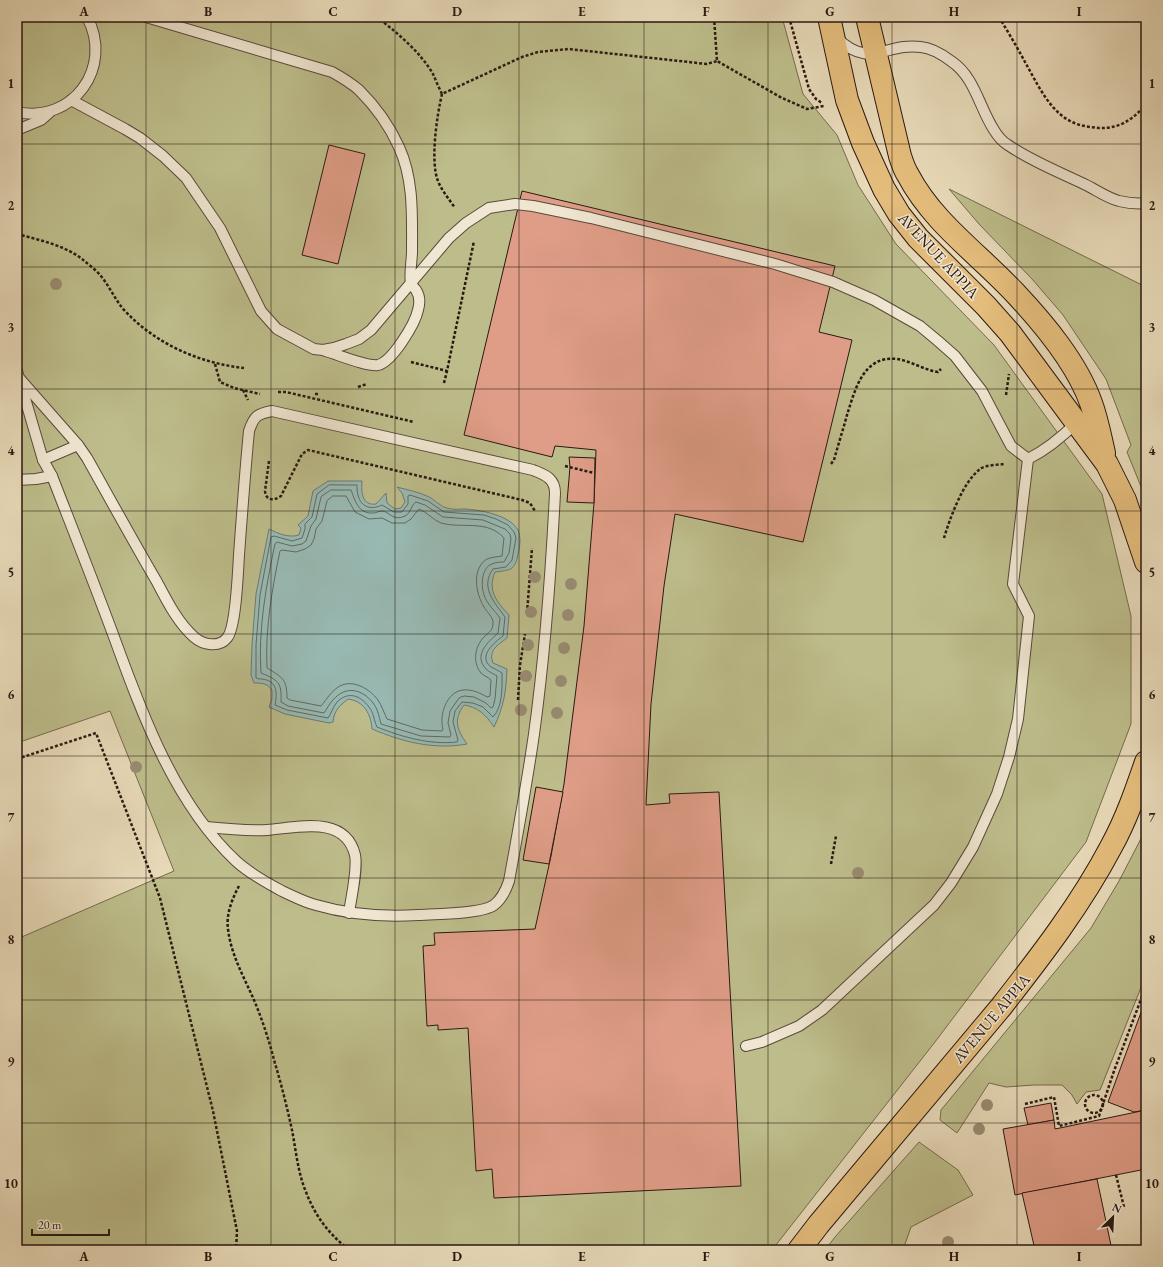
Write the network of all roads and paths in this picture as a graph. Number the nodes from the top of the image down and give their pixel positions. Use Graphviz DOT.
graph roads {
  1 [pos="87,17"];
  2 [pos="146,17"];
  3 [pos="376,17"];
  4 [pos="714,17"];
  5 [pos="789,17"];
  6 [pos="867,17"];
  7 [pos="999,17"];
  8 [pos="831,25"];
  9 [pos="876,54"];
  10 [pos="717,61"];
  11 [pos="71,100"];
  12 [pos="1146,104"];
  13 [pos="53,110"];
  14 [pos="17,112"];
  15 [pos="17,130"];
  16 [pos="1146,203"];
  17 [pos="17,234"];
  18 [pos="411,282"];
  19 [pos="323,350"];
  20 [pos="955,356"];
  21 [pos="244,368"];
  22 [pos="1009,369"];
  23 [pos="447,371"];
  24 [pos="19,375"];
  25 [pos="444,383"];
  26 [pos="243,390"];
  27 [pos="273,396"];
  28 [pos="1005,396"];
  29 [pos="248,400"];
  30 [pos="1077,422"];
  31 [pos="421,424"];
  32 [pos="78,445"];
  33 [pos="1028,459"];
  34 [pos="43,460"];
  35 [pos="269,460"];
  36 [pos="831,464"];
  37 [pos="1107,464"];
  38 [pos="981,468"];
  39 [pos="52,476"];
  40 [pos="17,480"];
  41 [pos="535,517"];
  42 [pos="944,538"];
  43 [pos="532,545"];
  44 [pos="1146,562"];
  45 [pos="527,614"];
  46 [pos="526,629"];
  47 [pos="518,702"];
  48 [pos="17,759"];
  49 [pos="1146,762"];
  50 [pos="206,827"];
  51 [pos="836,836"];
  52 [pos="830,864"];
  53 [pos="248,870"];
  54 [pos="349,913"];
  55 [pos="1146,986"];
  56 [pos="746,1046"];
  57 [pos="1025,1104"];
  58 [pos="1102,1107"];
  59 [pos="1116,1175"];
  60 [pos="1124,1207"];
  61 [pos="236,1250"];
  62 [pos="349,1250"];
  63 [pos="799,1250"];
  1 -- 11 [label="lane"];
  2 -- 18 [label="lane"];
  3 -- 10 [label="path"];
  4 -- 10 [label="path"];
  5 -- 10 [label="path"];
  6 -- 9 [label="main road, AVENUE APPIA"];
  7 -- 12 [label="path"];
  8 -- 9 [label="lane"];
  8 -- 30 [label="main road, AVENUE APPIA"];
  9 -- 16 [label="lane"];
  9 -- 37 [label="main road, AVENUE APPIA"];
  11 -- 13 [label="lane"];
  11 -- 19 [label="lane"];
  13 -- 14 [label="lane"];
  13 -- 15 [label="lane"];
  17 -- 21 [label="path"];
  18 -- 19 [label="lane"];
  18 -- 19 [label="lane"];
  18 -- 20 [label="lane"];
  20 -- 33 [label="lane"];
  20 -- 36 [label="path"];
  22 -- 28 [label="path"];
  23 -- 25 [label="path"];
  24 -- 32 [label="lane"];
  24 -- 34 [label="lane"];
  26 -- 29 [label="path"];
  27 -- 31 [label="path"];
  30 -- 33 [label="lane"];
  30 -- 37 [label="main road, AVENUE APPIA"];
  32 -- 34 [label="lane"];
  32 -- 54 [label="lane"];
  33 -- 56 [label="lane"];
  34 -- 39 [label="lane"];
  35 -- 41 [label="path"];
  37 -- 44 [label="main road, AVENUE APPIA"];
  38 -- 42 [label="path"];
  39 -- 40 [label="lane"];
  39 -- 50 [label="lane"];
  43 -- 45 [label="path"];
  46 -- 47 [label="path"];
  48 -- 61 [label="path"];
  49 -- 63 [label="main road, AVENUE APPIA"];
  50 -- 53 [label="lane"];
  50 -- 54 [label="lane"];
  51 -- 52 [label="path"];
  53 -- 54 [label="lane"];
  53 -- 62 [label="path"];
  55 -- 58 [label="path"];
  57 -- 58 [label="path"];
  58 -- 58 [label="path"];
  59 -- 60 [label="path"];
}
